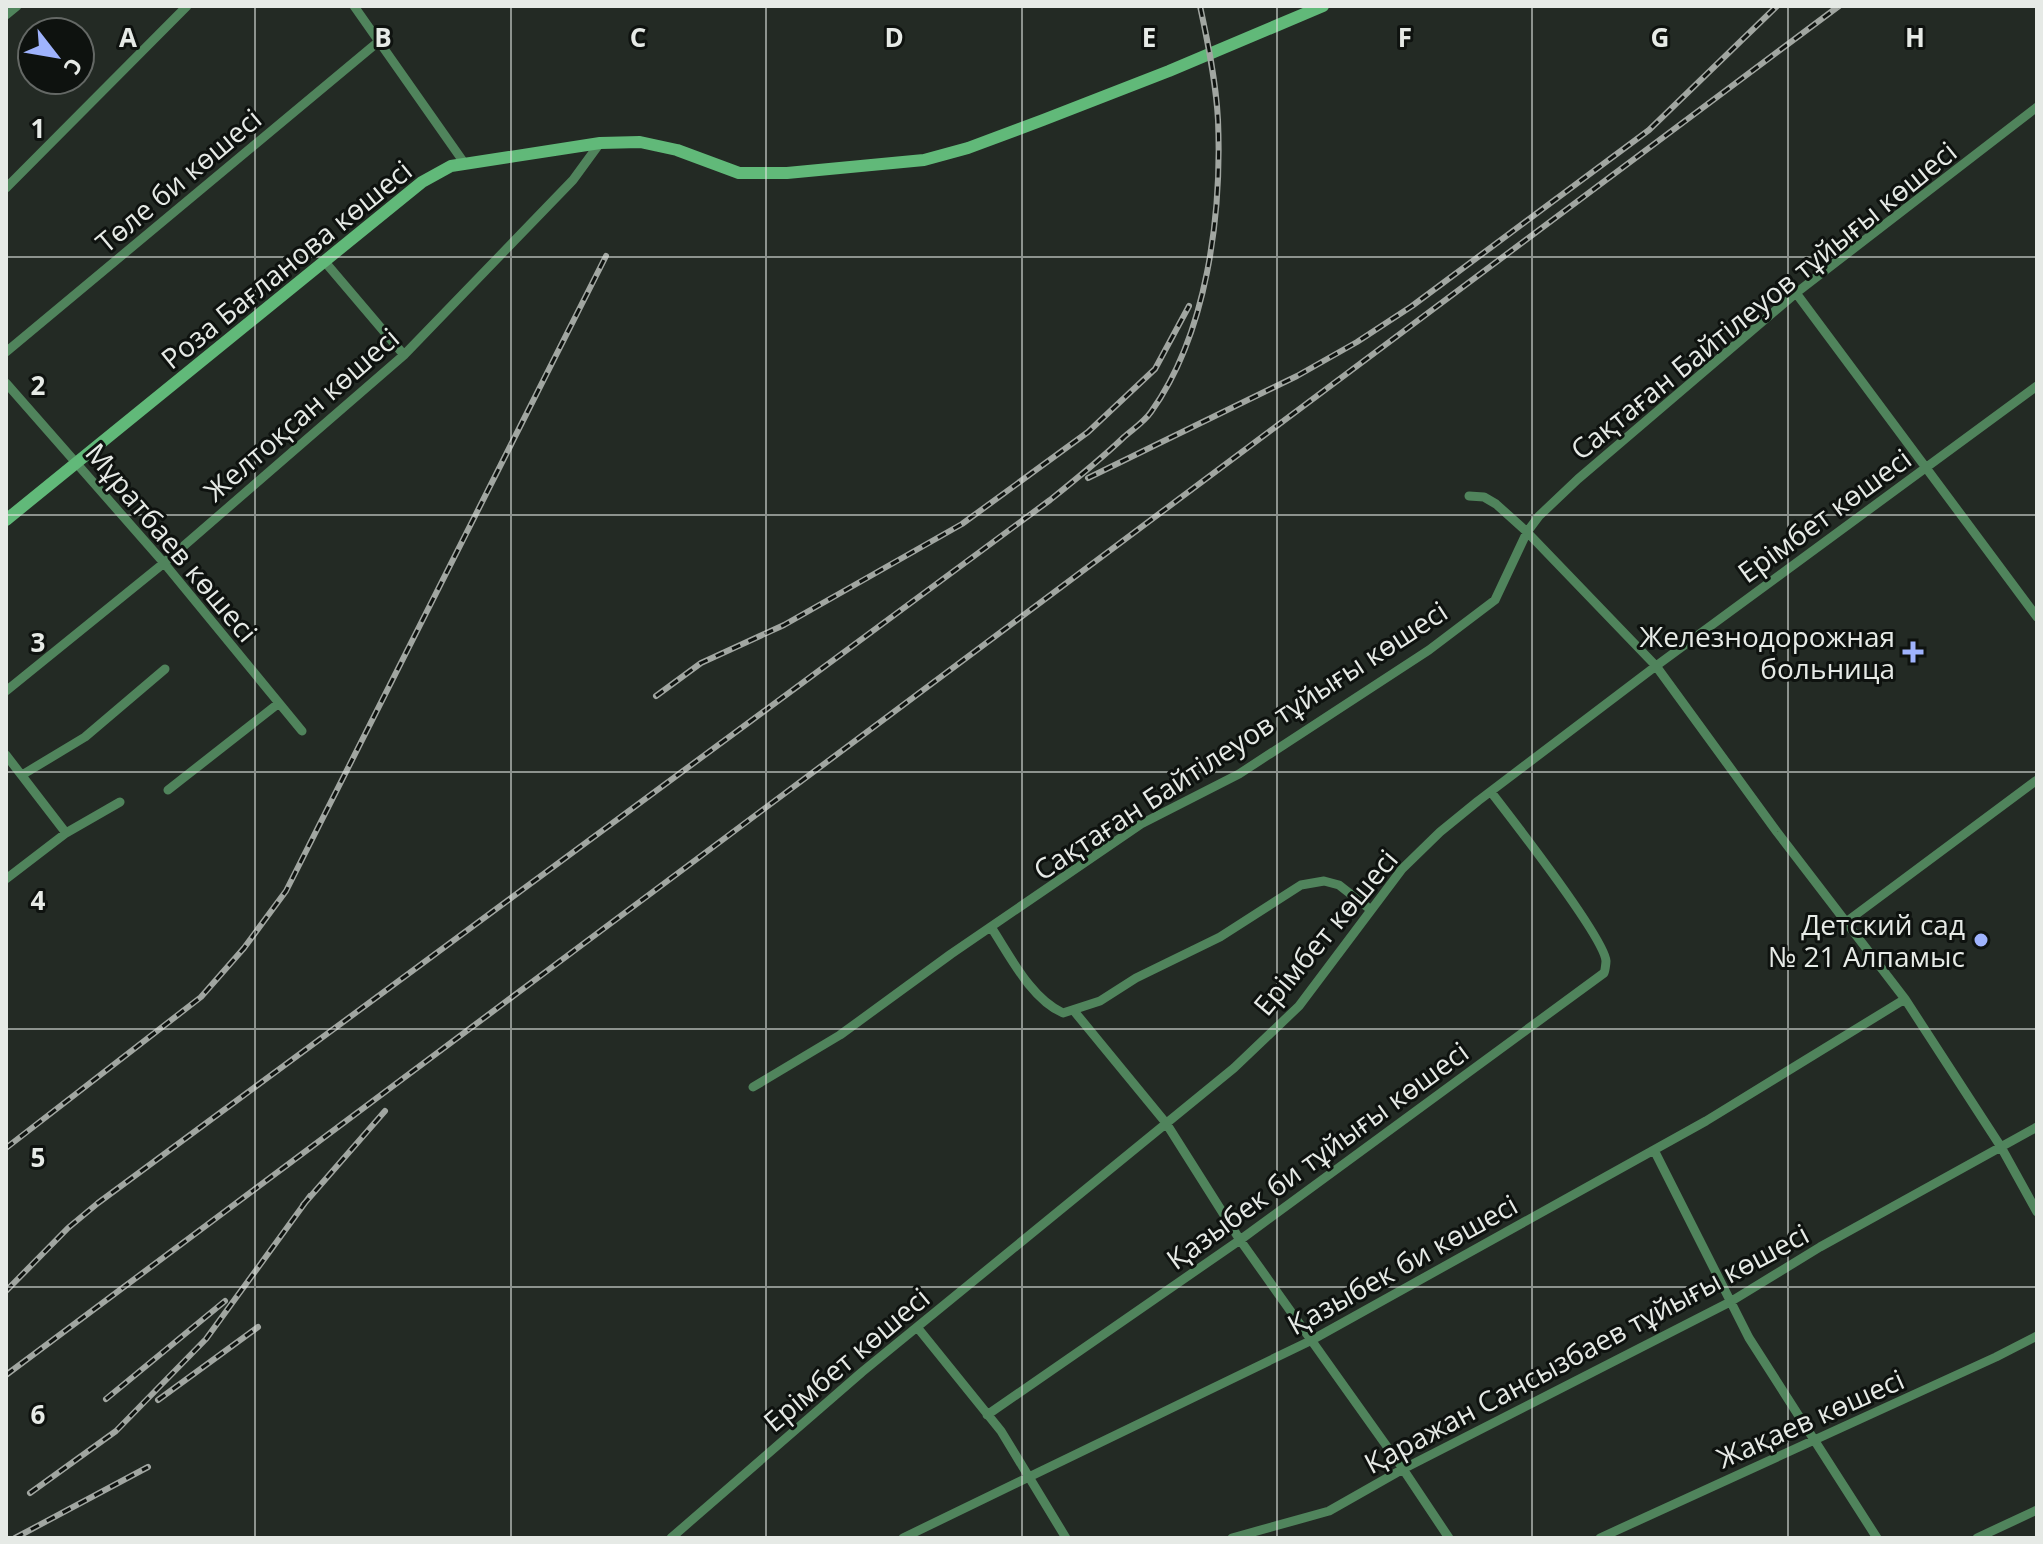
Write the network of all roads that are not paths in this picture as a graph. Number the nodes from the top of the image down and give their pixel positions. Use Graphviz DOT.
graph roads {
  1 [pos="17,6"];
  2 [pos="187,6"];
  3 [pos="354,6"];
  4 [pos="1323,6"];
  5 [pos="6,15"];
  6 [pos="378,42"];
  7 [pos="2037,107"];
  8 [pos="600,143"];
  9 [pos="465,164"];
  10 [pos="6,188"];
  11 [pos="325,262"];
  12 [pos="1796,293"];
  13 [pos="6,352"];
  14 [pos="404,355"];
  15 [pos="6,383"];
  16 [pos="2037,386"];
  17 [pos="77,463"];
  18 [pos="1926,467"];
  19 [pos="1469,496"];
  20 [pos="6,520"];
  21 [pos="1527,532"];
  22 [pos="164,563"];
  23 [pos="2037,617"];
  24 [pos="1656,666"];
  25 [pos="165,669"];
  26 [pos="6,691"];
  27 [pos="279,703"];
  28 [pos="302,731"];
  29 [pos="6,755"];
  30 [pos="22,775"];
  31 [pos="2037,780"];
  32 [pos="168,790"];
  33 [pos="1491,792"];
  34 [pos="120,802"];
  35 [pos="66,833"];
  36 [pos="6,879"];
  37 [pos="1371,910"];
  38 [pos="1846,922"];
  39 [pos="991,927"];
  40 [pos="1905,999"];
  41 [pos="1074,1011"];
  42 [pos="753,1087"];
  43 [pos="1166,1123"];
  44 [pos="2037,1127"];
  45 [pos="2001,1147"];
  46 [pos="1654,1150"];
  47 [pos="2037,1212"];
  48 [pos="1240,1240"];
  49 [pos="1730,1302"];
  50 [pos="917,1327"];
  51 [pos="2037,1336"];
  52 [pos="1310,1341"];
  53 [pos="987,1415"];
  54 [pos="1815,1440"];
  55 [pos="1403,1469"];
  56 [pos="1029,1476"];
  57 [pos="2037,1510"];
  58 [pos="671,1538"];
  59 [pos="903,1538"];
  60 [pos="1066,1538"];
  61 [pos="1232,1538"];
  62 [pos="1449,1538"];
  63 [pos="1600,1538"];
  64 [pos="1877,1538"];
  65 [pos="1977,1538"];
  1 -- 5 [label="street"];
  2 -- 10 [label="street"];
  3 -- 6 [label="street"];
  4 -- 8 [label="street, Роза Бағланова көшесі"];
  6 -- 9 [label="street"];
  6 -- 13 [label="street, Төле би көшесі"];
  7 -- 12 [label="street, Сақтаған Байтілеуов тұйығы көшесі"];
  8 -- 9 [label="street, Роза Бағланова көшесі"];
  8 -- 14 [label="street, Желтоқсан көшесі"];
  9 -- 11 [label="street, Роза Бағланова көшесі"];
  11 -- 14 [label="street"];
  11 -- 17 [label="street, Роза Бағланова көшесі"];
  12 -- 18 [label="street"];
  12 -- 21 [label="street, Сақтаған Байтілеуов тұйығы көшесі"];
  14 -- 22 [label="street, Желтоқсан көшесі"];
  15 -- 17 [label="street, Мұратбаев көшесі"];
  16 -- 18 [label="street, Ерімбет көшесі"];
  17 -- 20 [label="street, Роза Бағланова көшесі"];
  17 -- 22 [label="street, Мұратбаев көшесі"];
  18 -- 23 [label="street"];
  18 -- 24 [label="street, Ерімбет көшесі"];
  19 -- 21 [label="street"];
  21 -- 24 [label="street"];
  21 -- 39 [label="street, Сақтаған Байтілеуов тұйығы көшесі"];
  22 -- 26 [label="street, Желтоқсан көшесі"];
  22 -- 27 [label="street, Мұратбаев көшесі"];
  24 -- 33 [label="street, Ерімбет көшесі"];
  24 -- 38 [label="street"];
  25 -- 30 [label="street"];
  27 -- 28 [label="street, Мұратбаев көшесі"];
  27 -- 32 [label="street"];
  29 -- 30 [label="street"];
  30 -- 35 [label="street"];
  31 -- 38 [label="street"];
  33 -- 37 [label="street, Ерімбет көшесі"];
  33 -- 48 [label="street, Қазыбек би тұйығы көшесі"];
  34 -- 35 [label="street"];
  35 -- 36 [label="street"];
  37 -- 41 [label="street"];
  37 -- 43 [label="street, Ерімбет көшесі"];
  38 -- 40 [label="street"];
  39 -- 41 [label="street"];
  39 -- 42 [label="street, Сақтаған Байтілеуов тұйығы көшесі"];
  40 -- 45 [label="street"];
  40 -- 46 [label="street, Қазыбек би көшесі"];
  41 -- 43 [label="street"];
  43 -- 48 [label="street"];
  43 -- 50 [label="street, Ерімбет көшесі"];
  44 -- 45 [label="street, Қаражан Сансызбаев тұйығы көшесі"];
  45 -- 47 [label="street"];
  45 -- 49 [label="street, Қаражан Сансызбаев тұйығы көшесі"];
  46 -- 49 [label="street"];
  46 -- 52 [label="street, Қазыбек би көшесі"];
  48 -- 52 [label="street"];
  48 -- 53 [label="street, Қазыбек би тұйығы көшесі"];
  49 -- 54 [label="street"];
  49 -- 55 [label="street, Қаражан Сансызбаев тұйығы көшесі"];
  50 -- 53 [label="street"];
  50 -- 58 [label="street, Ерімбет көшесі"];
  51 -- 54 [label="street, Жақаев көшесі"];
  52 -- 55 [label="street"];
  52 -- 56 [label="street, Қазыбек би көшесі"];
  53 -- 56 [label="street"];
  54 -- 63 [label="street, Жақаев көшесі"];
  54 -- 64 [label="street"];
  55 -- 61 [label="street, Қаражан Сансызбаев тұйығы көшесі"];
  55 -- 62 [label="street"];
  56 -- 59 [label="street, Қазыбек би көшесі"];
  56 -- 60 [label="street"];
  57 -- 65 [label="street"];
}
